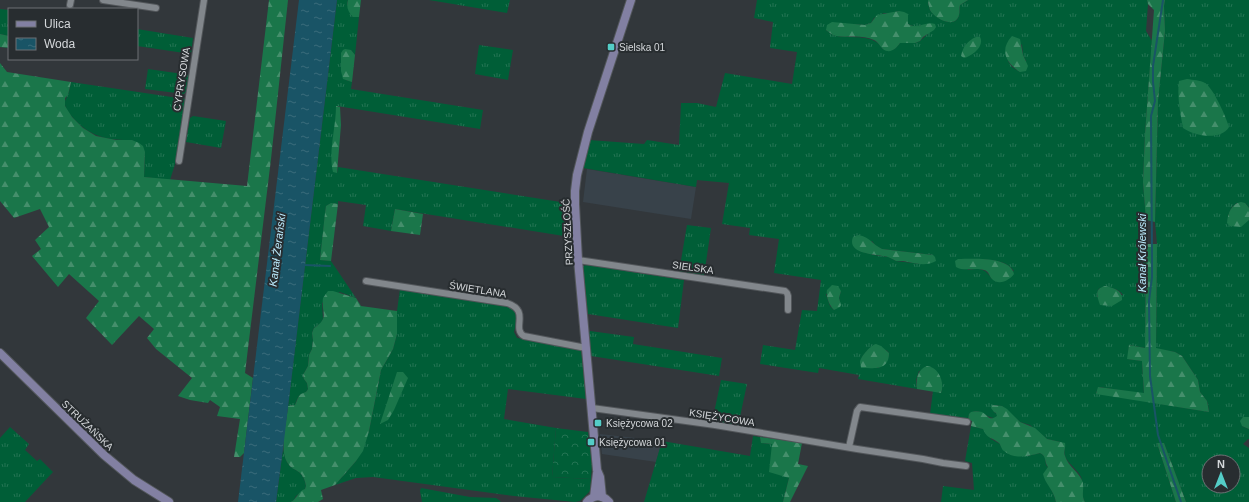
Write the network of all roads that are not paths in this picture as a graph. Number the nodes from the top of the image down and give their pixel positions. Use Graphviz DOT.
graph roads {
  1 [pos="103,0"];
  2 [pos="204,0"];
  3 [pos="632,0"];
  4 [pos="156,8"];
  5 [pos="179,161"];
  6 [pos="578,260"];
  7 [pos="366,281"];
  8 [pos="788,310"];
  9 [pos="586,348"];
  10 [pos="0,353"];
  11 [pos="592,408"];
  12 [pos="968,422"];
  13 [pos="849,447"];
  14 [pos="966,466"];
  15 [pos="601,498"];
  16 [pos="169,502"];
  17 [pos="587,502"];
  1 -- 4 [label="street"];
  2 -- 5 [label="street, CYPRYSOWA"];
  3 -- 6 [label="street, PRZYSZŁOŚĆ"];
  6 -- 8 [label="street, SIELSKA"];
  6 -- 9 [label="street, PRZYSZŁOŚĆ"];
  7 -- 9 [label="street, ŚWIETLANA"];
  9 -- 11 [label="street, PRZYSZŁOŚĆ"];
  10 -- 16 [label="street, STRUŻAŃSKA"];
  11 -- 13 [label="street, KSIĘŻYCOWA"];
  11 -- 15 [label="street, PRZYSZŁOŚĆ"];
  12 -- 13 [label="street"];
  13 -- 14 [label="street, KSIĘŻYCOWA"];
  15 -- 17 [label="street"];
}
